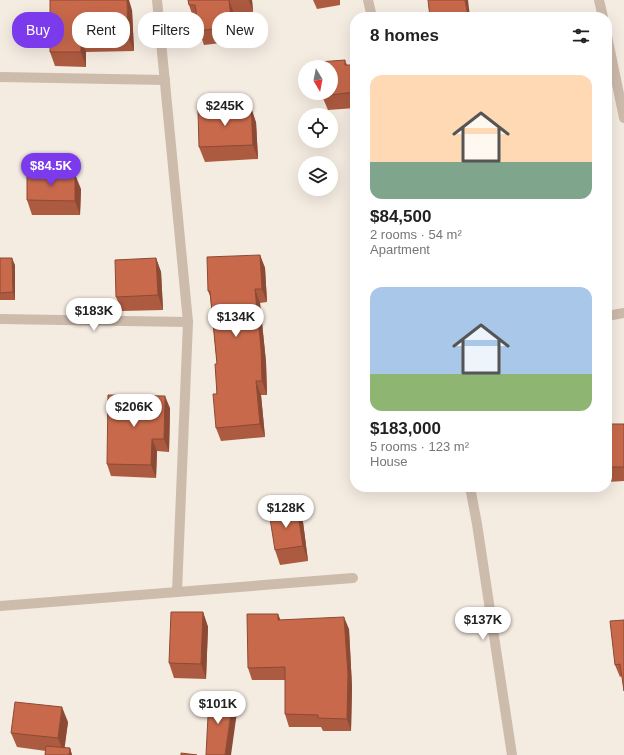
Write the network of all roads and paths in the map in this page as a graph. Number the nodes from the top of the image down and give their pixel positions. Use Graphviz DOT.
graph roads {
  1 [pos="157,0"];
  2 [pos="368,0"];
  3 [pos="599,0"];
  4 [pos="371,12"];
  5 [pos="602,12"];
  6 [pos="612,60"];
  7 [pos="0,77"];
  8 [pos="165,80"];
  9 [pos="624,118"];
  10 [pos="624,313"];
  11 [pos="612,315"];
  12 [pos="0,319"];
  13 [pos="188,322"];
  14 [pos="471,492"];
  15 [pos="353,578"];
  16 [pos="177,592"];
  17 [pos="0,606"];
  18 [pos="512,755"];
  1 -- 8 [label="street"];
  2 -- 4 [label="street"];
  3 -- 5 [label="street"];
  6 -- 9 [label="street"];
  7 -- 8 [label="street"];
  8 -- 13 [label="street"];
  10 -- 11 [label="street"];
  12 -- 13 [label="street"];
  13 -- 16 [label="street"];
  14 -- 18 [label="street"];
  15 -- 16 [label="street"];
  16 -- 17 [label="street"];
}
